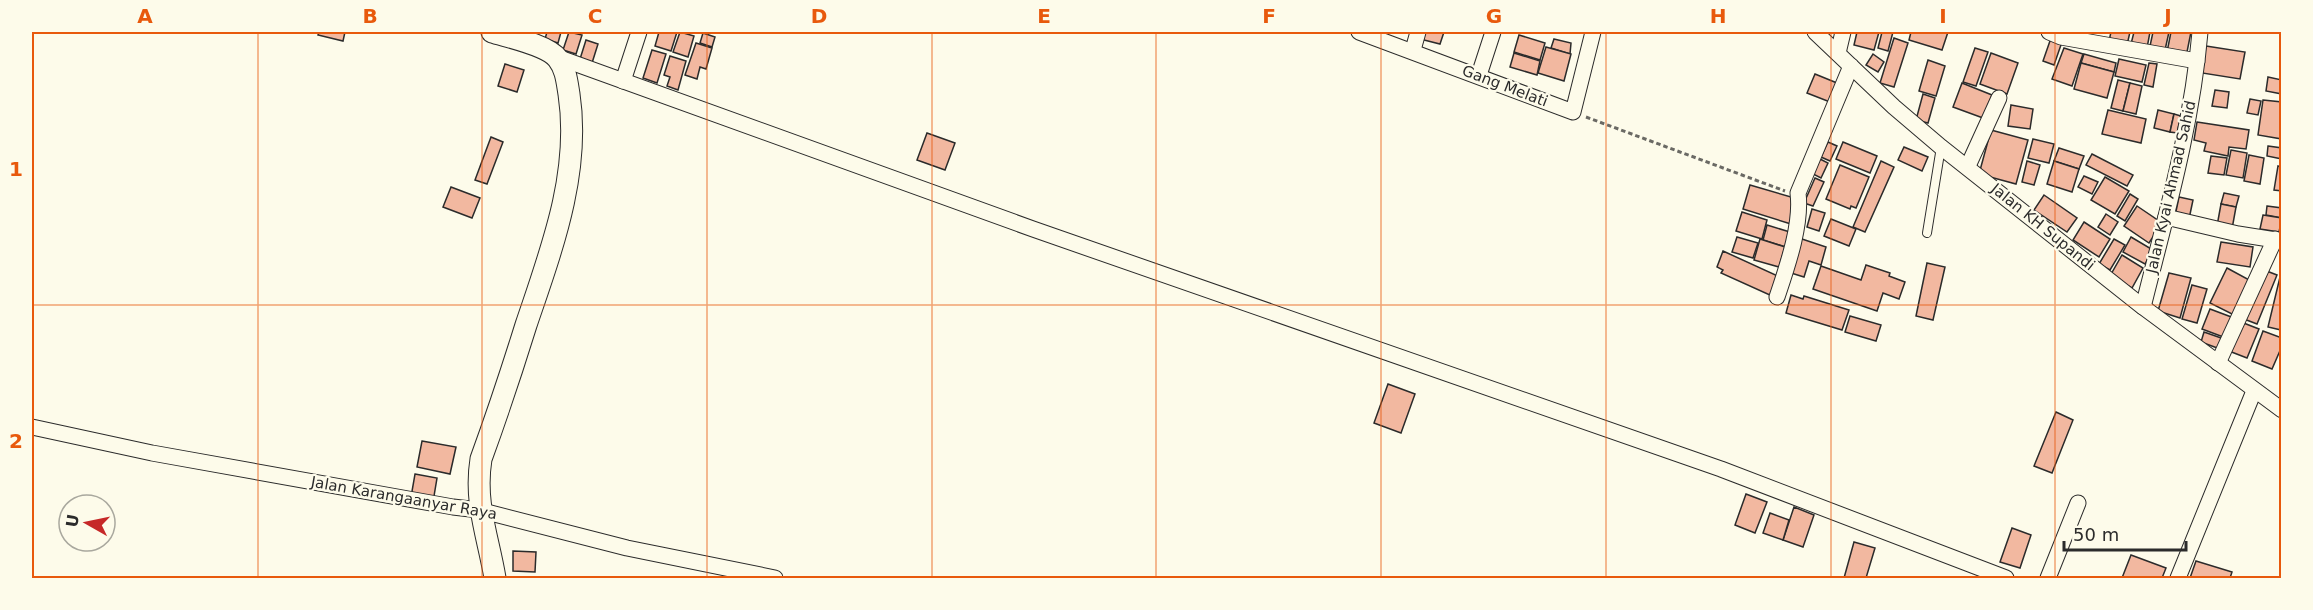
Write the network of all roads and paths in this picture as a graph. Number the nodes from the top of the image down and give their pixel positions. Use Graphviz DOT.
graph roads {
  1 [pos="492,32"];
  2 [pos="639,32"];
  3 [pos="1359,32"];
  4 [pos="1418,32"];
  5 [pos="1493,32"];
  6 [pos="1593,32"];
  7 [pos="1815,32"];
  8 [pos="1843,32"];
  9 [pos="2049,32"];
  10 [pos="2200,32"];
  11 [pos="1413,50"];
  12 [pos="1838,53"];
  13 [pos="557,57"];
  14 [pos="2197,61"];
  15 [pos="1851,66"];
  16 [pos="1479,75"];
  17 [pos="623,81"];
  18 [pos="2000,98"];
  19 [pos="1573,112"];
  20 [pos="1941,147"];
  21 [pos="1968,166"];
  22 [pos="1798,193"];
  23 [pos="2166,217"];
  24 [pos="1927,233"];
  25 [pos="2278,240"];
  26 [pos="1777,297"];
  27 [pos="2143,307"];
  28 [pos="2217,363"];
  29 [pos="2254,391"];
  30 [pos="2282,410"];
  31 [pos="32,427"];
  32 [pos="2078,503"];
  33 [pos="479,510"];
  34 [pos="495,579"];
  35 [pos="775,579"];
  36 [pos="2006,579"];
  37 [pos="2048,579"];
  38 [pos="2178,579"];
  1 -- 13 [label="main road"];
  2 -- 17 [label="street"];
  3 -- 11 [label="street, Gang Melati"];
  4 -- 11 [label="street"];
  5 -- 16 [label="street"];
  6 -- 19 [label="street"];
  7 -- 12 [label="street, Jalan KH Supandi"];
  8 -- 12 [label="street"];
  9 -- 14 [label="street"];
  10 -- 14 [label="street, Jalan Kyai Ahmad Sahid"];
  11 -- 16 [label="street, Gang Melati"];
  12 -- 15 [label="street, Jalan KH Supandi"];
  13 -- 17 [label="street"];
  13 -- 33 [label="main road"];
  14 -- 23 [label="street, Jalan Kyai Ahmad Sahid"];
  15 -- 20 [label="street, Jalan KH Supandi"];
  15 -- 22 [label="street"];
  16 -- 19 [label="street, Gang Melati"];
  17 -- 36 [label="street"];
  18 -- 21 [label="street"];
  19 -- 22 [label="path"];
  20 -- 21 [label="street, Jalan KH Supandi"];
  20 -- 24 [label="lane"];
  21 -- 27 [label="street, Jalan KH Supandi"];
  22 -- 26 [label="street"];
  23 -- 25 [label="street"];
  23 -- 27 [label="street, Jalan Kyai Ahmad Sahid"];
  25 -- 28 [label="street"];
  27 -- 28 [label="street, Jalan KH Supandi"];
  28 -- 29 [label="street, Jalan KH Supandi"];
  29 -- 30 [label="street, Jalan KH Supandi"];
  29 -- 38 [label="street"];
  31 -- 33 [label="street, Jalan Karangaanyar Raya"];
  32 -- 37 [label="street"];
  33 -- 34 [label="main road"];
  33 -- 35 [label="street, Jalan Karangaanyar Raya"];
}
